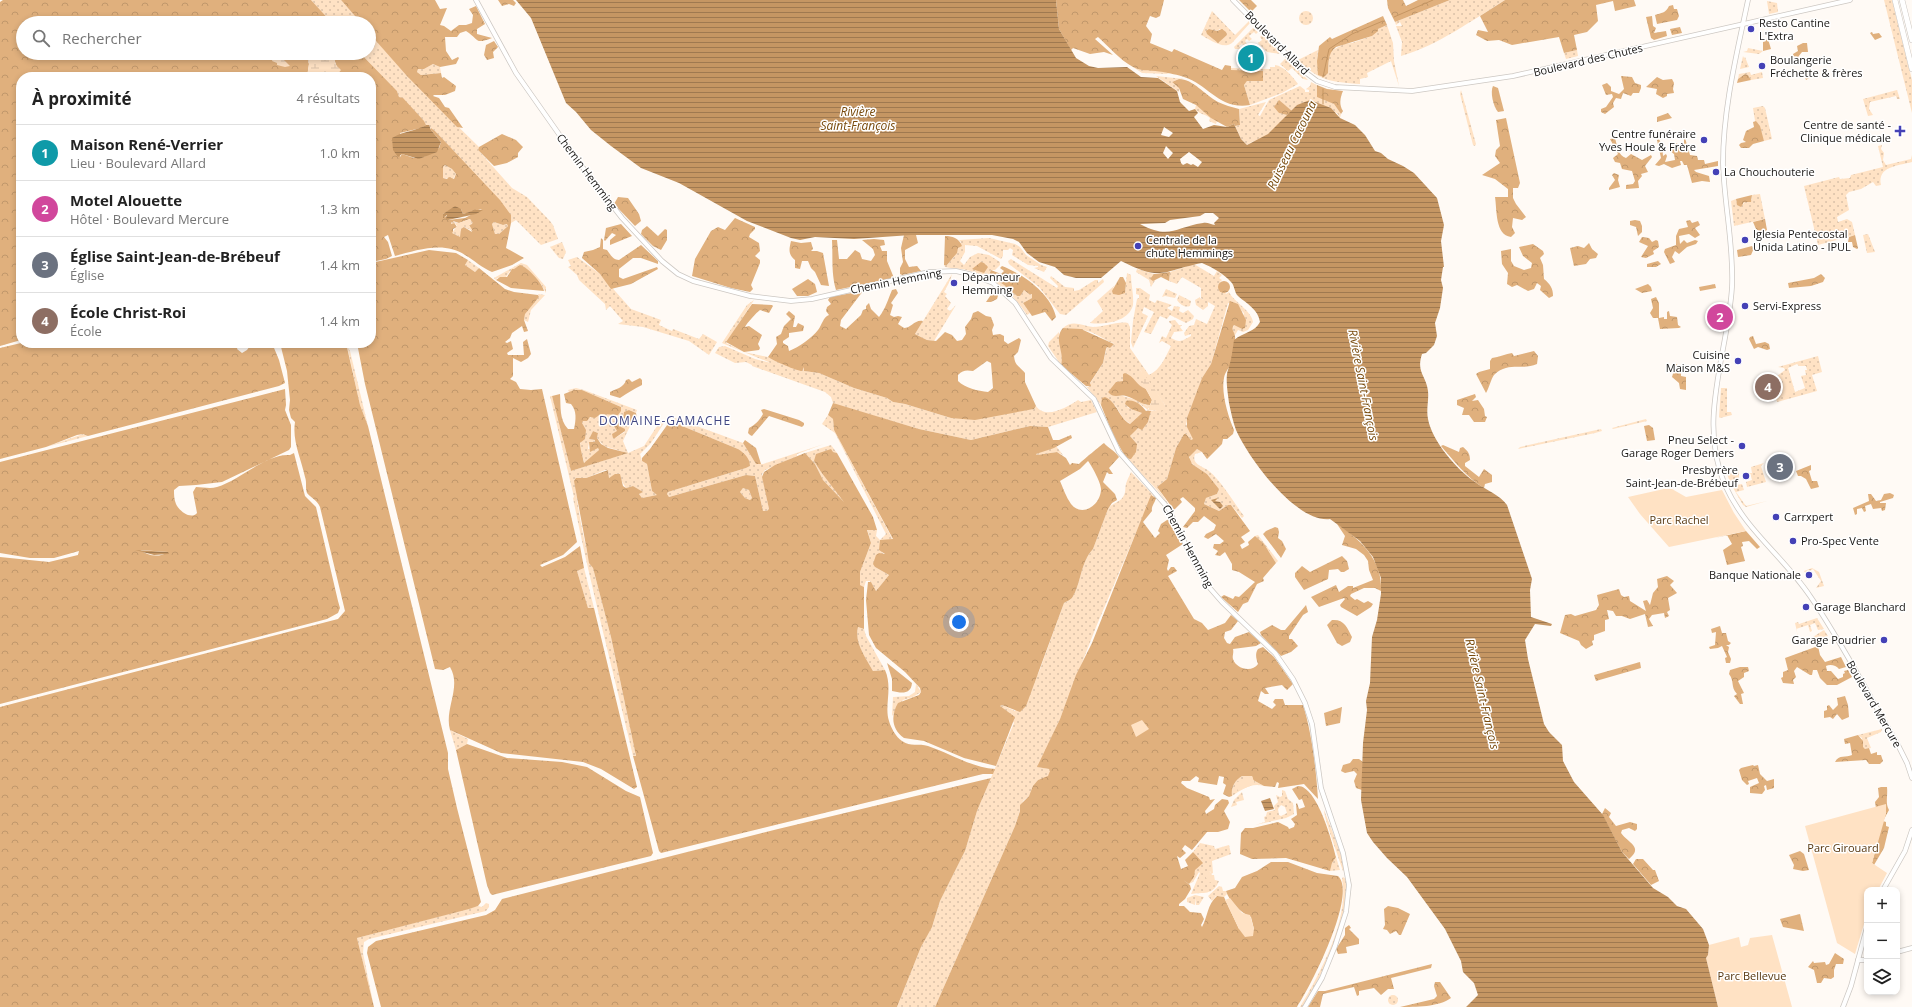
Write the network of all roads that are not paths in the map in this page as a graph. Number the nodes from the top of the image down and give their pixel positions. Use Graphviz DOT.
graph roads {
  1 [pos="476,0"];
  2 [pos="1233,0"];
  3 [pos="1748,0"];
  4 [pos="1850,0"];
  5 [pos="1894,0"];
  6 [pos="1902,0"];
  7 [pos="1743,25"];
  8 [pos="1912,40"];
  9 [pos="1912,69"];
  10 [pos="1323,84"];
  11 [pos="1912,778"];
  12 [pos="1912,830"];
  13 [pos="1885,887"];
  14 [pos="1864,939"];
  15 [pos="1912,948"];
  16 [pos="1900,951"];
  17 [pos="1858,960"];
  18 [pos="1864,960"];
  19 [pos="1305,1007"];
  20 [pos="1843,1007"];
  1 -- 19 [label="street, Chemin Hemming"];
  2 -- 10 [label="street, Boulevard Allard"];
  3 -- 7 [label="street, Boulevard Mercure"];
  4 -- 7 [label="street, Boulevard des Chutes"];
  5 -- 9 [label="main road"];
  6 -- 8 [label="main road"];
  7 -- 10 [label="street, Boulevard des Chutes"];
  7 -- 11 [label="street, Boulevard Mercure"];
  12 -- 13 [label="street"];
  14 -- 17 [label="street"];
  15 -- 16 [label="street"];
  17 -- 18 [label="street"];
  17 -- 20 [label="street"];
}
